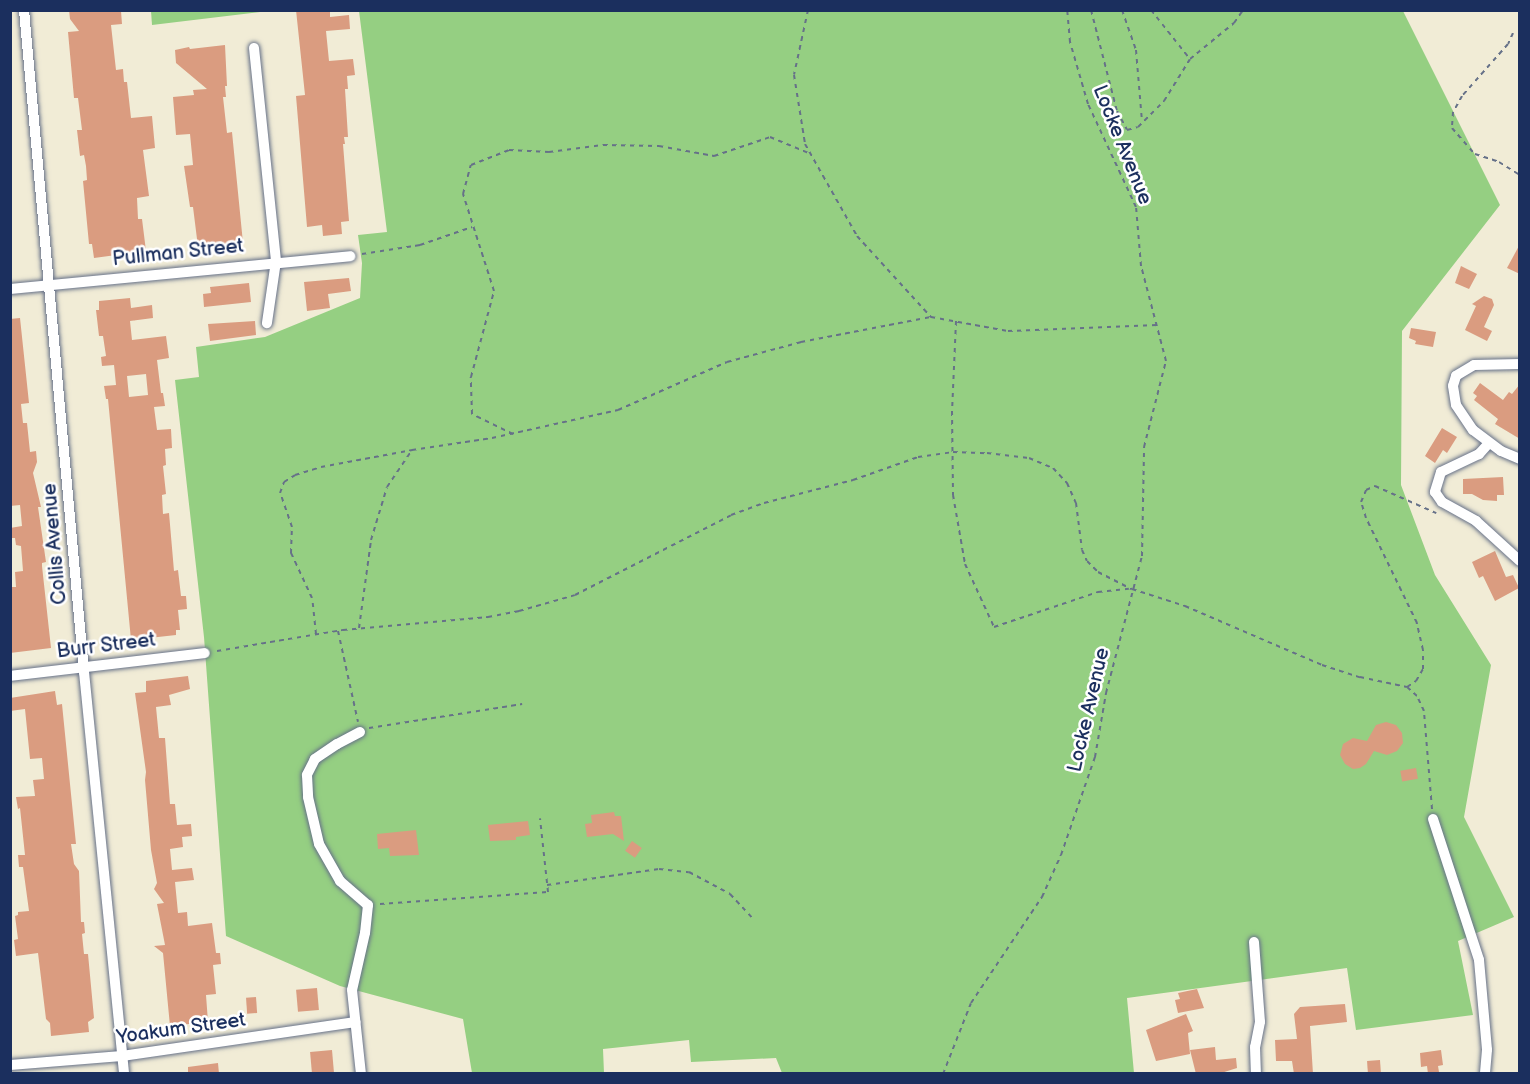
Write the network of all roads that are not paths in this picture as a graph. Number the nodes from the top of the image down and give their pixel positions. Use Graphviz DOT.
graph roads {
  1 [pos="24,10"];
  2 [pos="254,48"];
  3 [pos="350,256"];
  4 [pos="276,261"];
  5 [pos="50,285"];
  6 [pos="10,289"];
  7 [pos="267,323"];
  8 [pos="1520,364"];
  9 [pos="1489,443"];
  10 [pos="1520,459"];
  11 [pos="1520,561"];
  12 [pos="206,652"];
  13 [pos="84,667"];
  14 [pos="10,676"];
  15 [pos="360,732"];
  16 [pos="1433,819"];
  17 [pos="1254,942"];
  18 [pos="356,1022"];
  19 [pos="123,1056"];
  20 [pos="10,1065"];
  21 [pos="124,1074"];
  22 [pos="361,1074"];
  23 [pos="1256,1074"];
  24 [pos="1485,1074"];
  1 -- 5 [label="street, Collis Avenue"];
  2 -- 4 [label="street"];
  3 -- 4 [label="street, Pullman Street"];
  4 -- 5 [label="street, Pullman Street"];
  4 -- 7 [label="street"];
  5 -- 6 [label="street, Pullman Street"];
  5 -- 13 [label="street, Collis Avenue"];
  8 -- 9 [label="street"];
  9 -- 10 [label="street"];
  9 -- 11 [label="street"];
  12 -- 13 [label="street, Burr Street"];
  13 -- 14 [label="street, Burr Street"];
  13 -- 19 [label="street, Collis Avenue"];
  15 -- 18 [label="street"];
  16 -- 24 [label="street"];
  17 -- 23 [label="street"];
  18 -- 19 [label="street, Yoakum Street"];
  18 -- 22 [label="street"];
  19 -- 20 [label="street, Yoakum Street"];
  19 -- 21 [label="street, Collis Avenue"];
}
